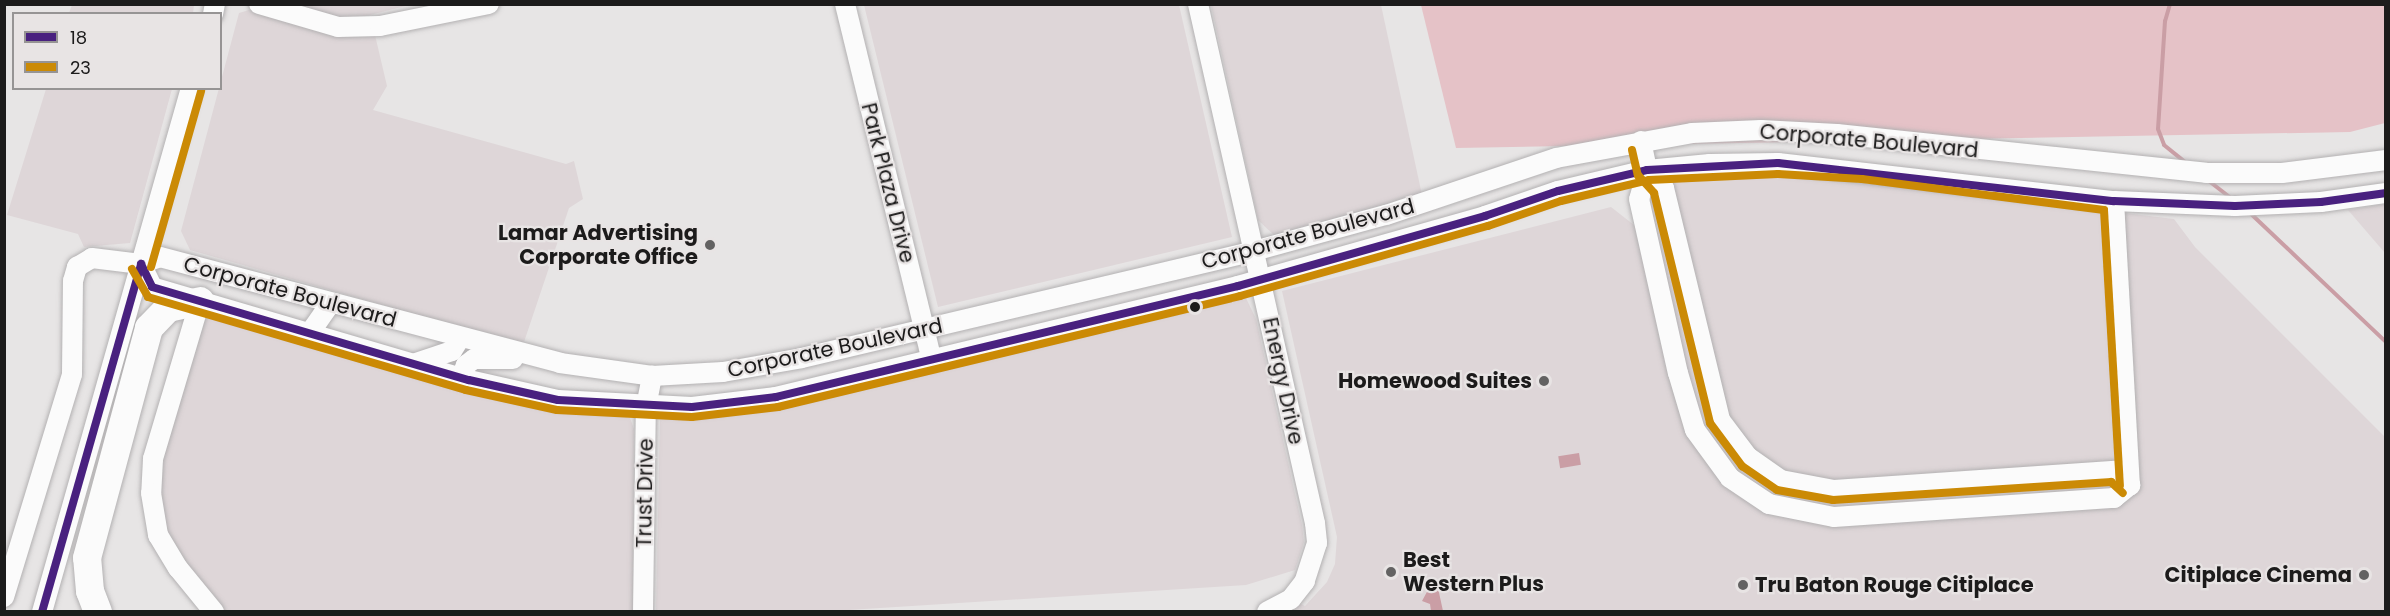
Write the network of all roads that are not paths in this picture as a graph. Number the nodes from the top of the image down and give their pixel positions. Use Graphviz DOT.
graph roads {
  1 [pos="259,4"];
  2 [pos="489,4"];
  3 [pos="845,4"];
  4 [pos="1198,4"];
  5 [pos="190,90"];
  6 [pos="1641,141"];
  7 [pos="2385,160"];
  8 [pos="1647,170"];
  9 [pos="2385,193"];
  10 [pos="2114,201"];
  11 [pos="1254,251"];
  12 [pos="141,264"];
  13 [pos="1261,280"];
  14 [pos="1088,291"];
  15 [pos="200,301"];
  16 [pos="330,304"];
  17 [pos="1694,315"];
  18 [pos="1667,321"];
  19 [pos="1066,328"];
  20 [pos="924,329"];
  21 [pos="309,334"];
  22 [pos="460,338"];
  23 [pos="535,357"];
  24 [pos="932,361"];
  25 [pos="413,364"];
  26 [pos="723,372"];
  27 [pos="652,376"];
  28 [pos="461,378"];
  29 [pos="646,407"];
  30 [pos="692,407"];
  31 [pos="1735,443"];
  32 [pos="1716,462"];
  33 [pos="1975,478"];
  34 [pos="2130,485"];
  35 [pos="1824,489"];
  36 [pos="1977,504"];
  37 [pos="1822,516"];
  38 [pos="4,597"];
  39 [pos="42,612"];
  40 [pos="98,612"];
  41 [pos="214,612"];
  42 [pos="643,612"];
  43 [pos="1267,612"];
  1 -- 2 [label="street"];
  3 -- 20 [label="street, Park Plaza Drive"];
  4 -- 11 [label="street, Energy Drive"];
  5 -- 12 [label="street"];
  6 -- 7 [label="street, Corporate Boulevard"];
  6 -- 8 [label="street"];
  6 -- 11 [label="street, Corporate Boulevard"];
  8 -- 10 [label="street, Corporate Boulevard"];
  8 -- 13 [label="street, Corporate Boulevard"];
  8 -- 17 [label="street"];
  8 -- 18 [label="street"];
  9 -- 10 [label="street, Corporate Boulevard"];
  10 -- 34 [label="street"];
  11 -- 13 [label="street, Energy Drive"];
  11 -- 14 [label="street, Corporate Boulevard"];
  12 -- 15 [label="street, Corporate Boulevard"];
  12 -- 16 [label="street, Corporate Boulevard"];
  12 -- 38 [label="street"];
  12 -- 39 [label="street"];
  13 -- 19 [label="street, Corporate Boulevard"];
  13 -- 43 [label="street, Energy Drive"];
  14 -- 19 [label="street"];
  14 -- 20 [label="street, Corporate Boulevard"];
  15 -- 21 [label="street, Corporate Boulevard"];
  15 -- 40 [label="highway"];
  15 -- 41 [label="street"];
  16 -- 21 [label="street"];
  16 -- 22 [label="street, Corporate Boulevard"];
  17 -- 18 [label="street"];
  17 -- 31 [label="street"];
  18 -- 32 [label="street"];
  19 -- 24 [label="street, Corporate Boulevard"];
  20 -- 24 [label="street, Park Plaza Drive"];
  20 -- 26 [label="street, Corporate Boulevard"];
  21 -- 25 [label="street, Corporate Boulevard"];
  22 -- 23 [label="street, Corporate Boulevard"];
  22 -- 25 [label="street"];
  23 -- 27 [label="street, Corporate Boulevard"];
  23 -- 28 [label="street"];
  24 -- 30 [label="street, Corporate Boulevard"];
  25 -- 28 [label="street, Corporate Boulevard"];
  26 -- 27 [label="street, Corporate Boulevard"];
  26 -- 30 [label="street"];
  27 -- 29 [label="street, Trust Drive"];
  28 -- 29 [label="street, Corporate Boulevard"];
  29 -- 30 [label="street, Corporate Boulevard"];
  29 -- 42 [label="street, Trust Drive"];
  31 -- 32 [label="street"];
  31 -- 35 [label="street"];
  32 -- 37 [label="street"];
  33 -- 34 [label="street"];
  33 -- 35 [label="street"];
  33 -- 36 [label="street"];
  34 -- 36 [label="street"];
  35 -- 37 [label="street"];
  36 -- 37 [label="street"];
}
